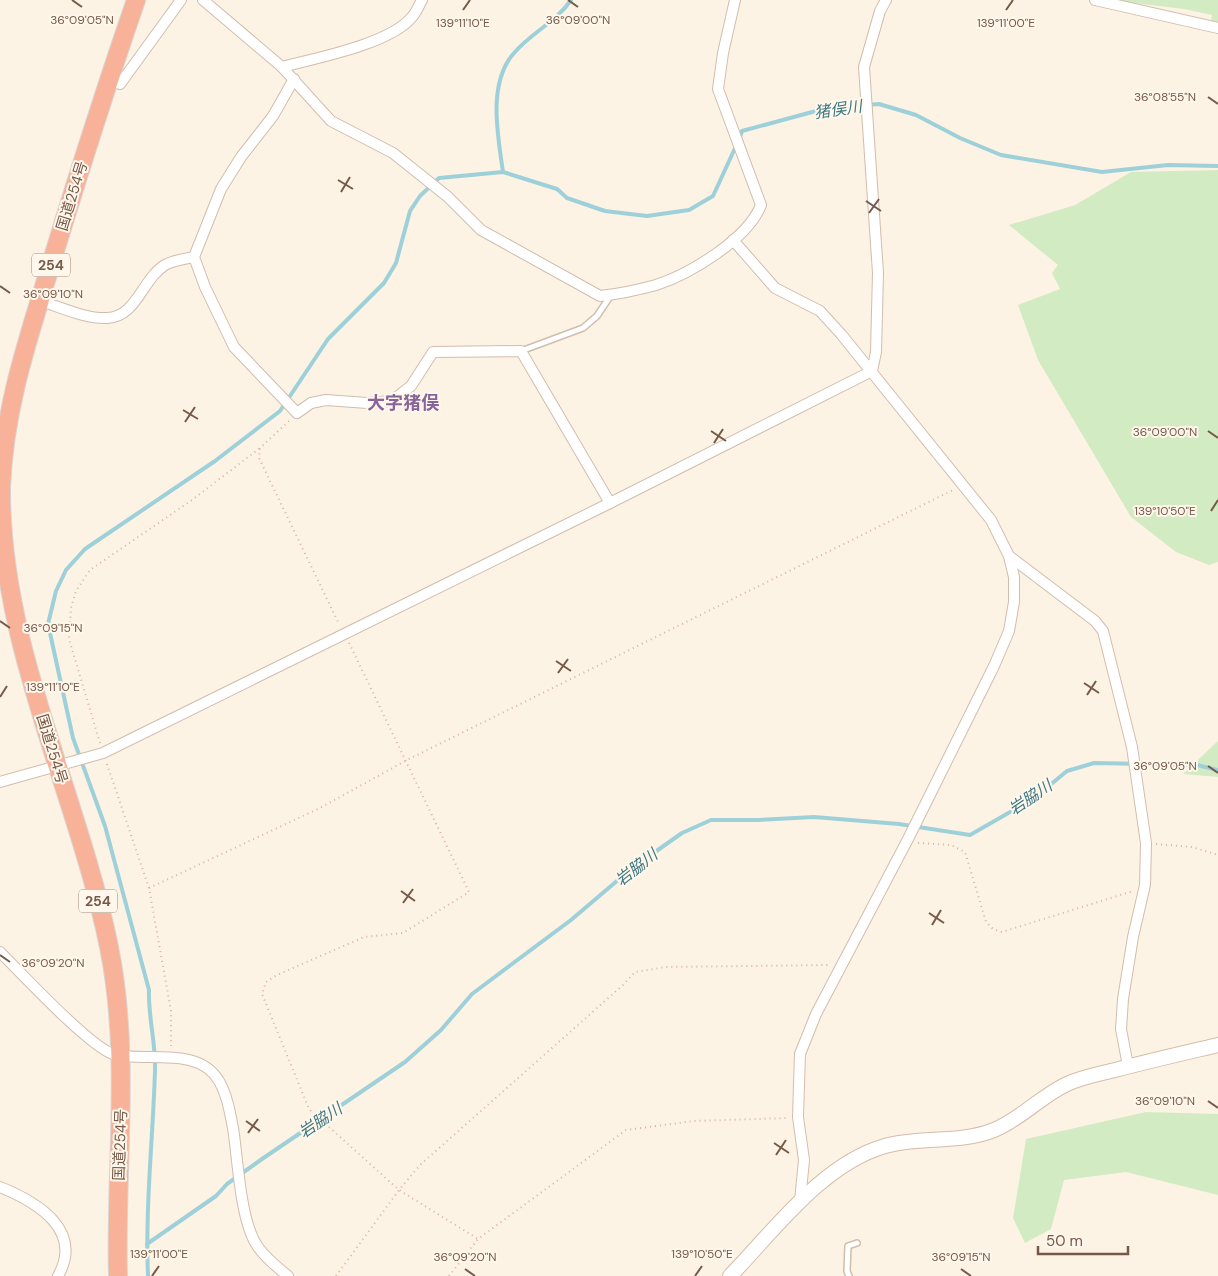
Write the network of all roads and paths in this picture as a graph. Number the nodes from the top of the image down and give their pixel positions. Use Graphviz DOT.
graph roads {
  1 [pos="181,0"];
  2 [pos="203,0"];
  3 [pos="422,0"];
  4 [pos="735,0"];
  5 [pos="886,0"];
  6 [pos="1095,0"];
  7 [pos="132,1"];
  8 [pos="1218,28"];
  9 [pos="282,66"];
  10 [pos="294,79"];
  11 [pos="107,81"];
  12 [pos="733,240"];
  13 [pos="194,257"];
  14 [pos="611,294"];
  15 [pos="40,302"];
  16 [pos="522,351"];
  17 [pos="872,371"];
  18 [pos="297,414"];
  19 [pos="260,448"];
  20 [pos="962,486"];
  21 [pos="610,503"];
  22 [pos="1010,556"];
  23 [pos="344,635"];
  24 [pos="103,753"];
  25 [pos="407,760"];
  26 [pos="57,766"];
  27 [pos="0,782"];
  28 [pos="906,842"];
  29 [pos="1146,843"];
  30 [pos="1218,855"];
  31 [pos="1145,887"];
  32 [pos="149,888"];
  33 [pos="0,952"];
  34 [pos="842,965"];
  35 [pos="1218,1045"];
  36 [pos="122,1056"];
  37 [pos="171,1056"];
  38 [pos="1128,1066"];
  39 [pos="798,1117"];
  40 [pos="0,1187"];
  41 [pos="399,1190"];
  42 [pos="800,1201"];
  43 [pos="478,1240"];
  44 [pos="857,1243"];
  45 [pos="58,1276"];
  46 [pos="118,1276"];
  47 [pos="288,1276"];
  48 [pos="336,1276"];
  49 [pos="449,1276"];
  50 [pos="730,1276"];
  51 [pos="849,1276"];
  1 -- 11 [label="street"];
  2 -- 9 [label="street"];
  3 -- 9 [label="street"];
  4 -- 12 [label="street"];
  5 -- 17 [label="street"];
  6 -- 8 [label="street"];
  7 -- 11 [label="highway, 国道254号 / 254"];
  9 -- 10 [label="street"];
  10 -- 13 [label="street"];
  10 -- 14 [label="street"];
  11 -- 15 [label="highway, 国道254号 / 254"];
  12 -- 14 [label="street"];
  12 -- 17 [label="street"];
  13 -- 15 [label="street"];
  13 -- 18 [label="street"];
  14 -- 16 [label="lane"];
  15 -- 26 [label="highway, 国道254号 / 254"];
  16 -- 18 [label="street"];
  16 -- 21 [label="street"];
  17 -- 20 [label="street"];
  17 -- 21 [label="street"];
  18 -- 19 [label="path"];
  19 -- 23 [label="path"];
  19 -- 24 [label="path"];
  20 -- 22 [label="street"];
  20 -- 25 [label="path"];
  21 -- 23 [label="street"];
  22 -- 28 [label="street"];
  22 -- 29 [label="street"];
  23 -- 24 [label="street"];
  23 -- 25 [label="path"];
  24 -- 26 [label="street"];
  24 -- 32 [label="path"];
  25 -- 32 [label="path"];
  25 -- 41 [label="path"];
  26 -- 27 [label="street"];
  26 -- 36 [label="highway, 国道254号 / 254"];
  28 -- 31 [label="path"];
  28 -- 34 [label="street"];
  29 -- 30 [label="path"];
  29 -- 31 [label="street"];
  31 -- 38 [label="street"];
  32 -- 37 [label="path"];
  33 -- 36 [label="street"];
  34 -- 39 [label="street"];
  34 -- 41 [label="path"];
  35 -- 38 [label="street"];
  36 -- 37 [label="street"];
  36 -- 46 [label="highway, 国道254号 / 254"];
  37 -- 47 [label="street"];
  38 -- 42 [label="street"];
  39 -- 42 [label="street"];
  39 -- 43 [label="path"];
  40 -- 45 [label="street"];
  41 -- 43 [label="path"];
  41 -- 48 [label="path"];
  42 -- 50 [label="street"];
  43 -- 49 [label="path"];
  44 -- 51 [label="lane"];
}
